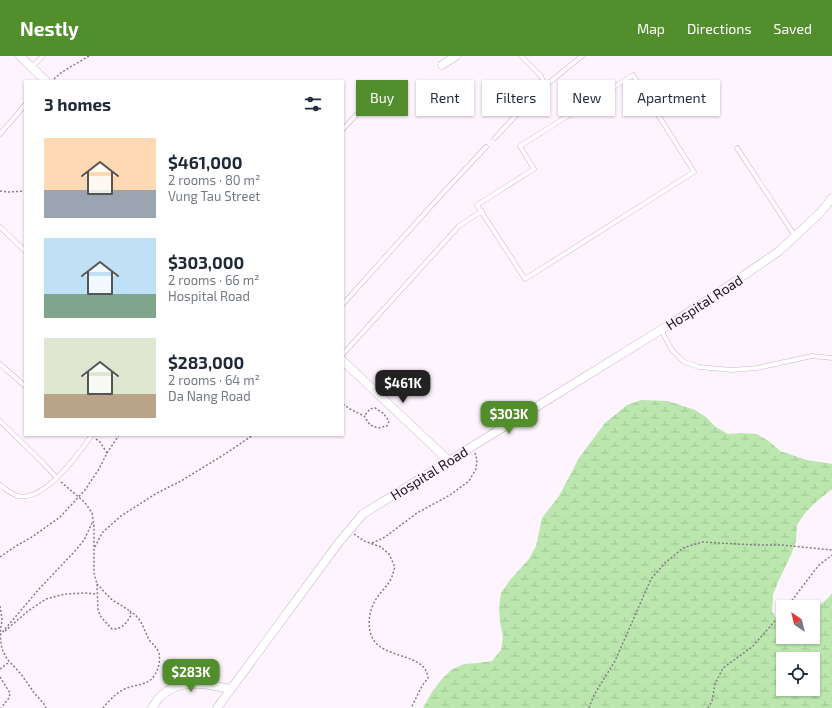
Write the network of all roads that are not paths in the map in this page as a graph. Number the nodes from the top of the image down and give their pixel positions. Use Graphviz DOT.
graph roads {
  1 [pos="20,56"];
  2 [pos="43,56"];
  3 [pos="456,56"];
  4 [pos="521,56"];
  5 [pos="582,56"];
  6 [pos="442,65"];
  7 [pos="31,67"];
  8 [pos="45,80"];
  9 [pos="543,80"];
  10 [pos="550,82"];
  11 [pos="24,106"];
  12 [pos="356,115"];
  13 [pos="515,116"];
  14 [pos="344,128"];
  15 [pos="0,134"];
  16 [pos="495,138"];
  17 [pos="486,147"];
  18 [pos="737,148"];
  19 [pos="832,198"];
  20 [pos="482,211"];
  21 [pos="0,227"];
  22 [pos="795,237"];
  23 [pos="24,250"];
  24 [pos="344,303"];
  25 [pos="661,330"];
  26 [pos="344,353"];
  27 [pos="832,358"];
  28 [pos="344,362"];
  29 [pos="0,364"];
  30 [pos="24,385"];
  31 [pos="0,421"];
  32 [pos="90,436"];
  33 [pos="449,461"];
  34 [pos="56,478"];
  35 [pos="0,485"];
  36 [pos="230,689"];
  37 [pos="152,708"];
  38 [pos="218,708"];
  1 -- 7 [label="street"];
  2 -- 7 [label="lane"];
  3 -- 6 [label="street"];
  4 -- 9 [label="lane"];
  5 -- 10 [label="lane"];
  7 -- 8 [label="street"];
  11 -- 15 [label="lane"];
  12 -- 14 [label="lane"];
  13 -- 16 [label="lane"];
  17 -- 24 [label="lane"];
  18 -- 22 [label="lane"];
  19 -- 22 [label="street, Hospital Road"];
  20 -- 20 [label="lane"];
  20 -- 26 [label="lane"];
  21 -- 23 [label="lane"];
  22 -- 25 [label="street, Hospital Road"];
  25 -- 27 [label="lane"];
  25 -- 33 [label="street, Hospital Road"];
  28 -- 33 [label="street"];
  29 -- 30 [label="lane"];
  31 -- 34 [label="lane"];
  32 -- 34 [label="lane"];
  33 -- 36 [label="street, Hospital Road"];
  34 -- 35 [label="lane"];
  36 -- 37 [label="street"];
  36 -- 38 [label="street, Hospital Road"];
}
